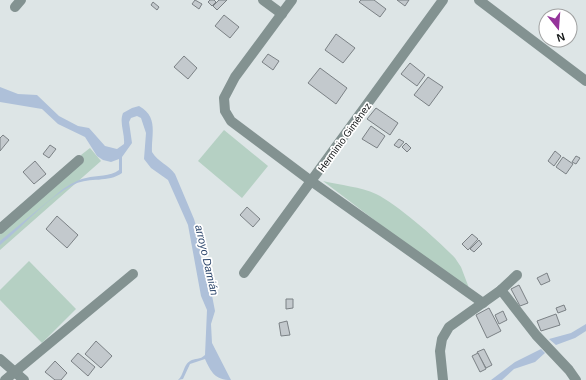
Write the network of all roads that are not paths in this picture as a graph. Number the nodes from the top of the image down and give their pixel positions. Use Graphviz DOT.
graph roads {
  1 [pos="263,0"];
  2 [pos="292,0"];
  3 [pos="443,0"];
  4 [pos="479,0"];
  5 [pos="282,14"];
  6 [pos="586,81"];
  7 [pos="79,160"];
  8 [pos="311,181"];
  9 [pos="0,229"];
  10 [pos="244,273"];
  11 [pos="133,274"];
  12 [pos="517,275"];
  13 [pos="501,290"];
  14 [pos="483,303"];
  15 [pos="0,359"];
  16 [pos="14,372"];
  17 [pos="442,378"];
  18 [pos="5,380"];
  19 [pos="24,380"];
  20 [pos="576,380"];
  1 -- 5 [label="street"];
  2 -- 5 [label="street"];
  3 -- 8 [label="street, Herminio Giménez"];
  4 -- 6 [label="street"];
  5 -- 8 [label="street"];
  7 -- 9 [label="street"];
  8 -- 10 [label="street, Herminio Giménez"];
  8 -- 14 [label="street"];
  11 -- 16 [label="street"];
  12 -- 13 [label="street"];
  13 -- 14 [label="street"];
  13 -- 20 [label="street"];
  14 -- 17 [label="street"];
  15 -- 16 [label="street"];
  16 -- 18 [label="street"];
  16 -- 19 [label="street"];
}
